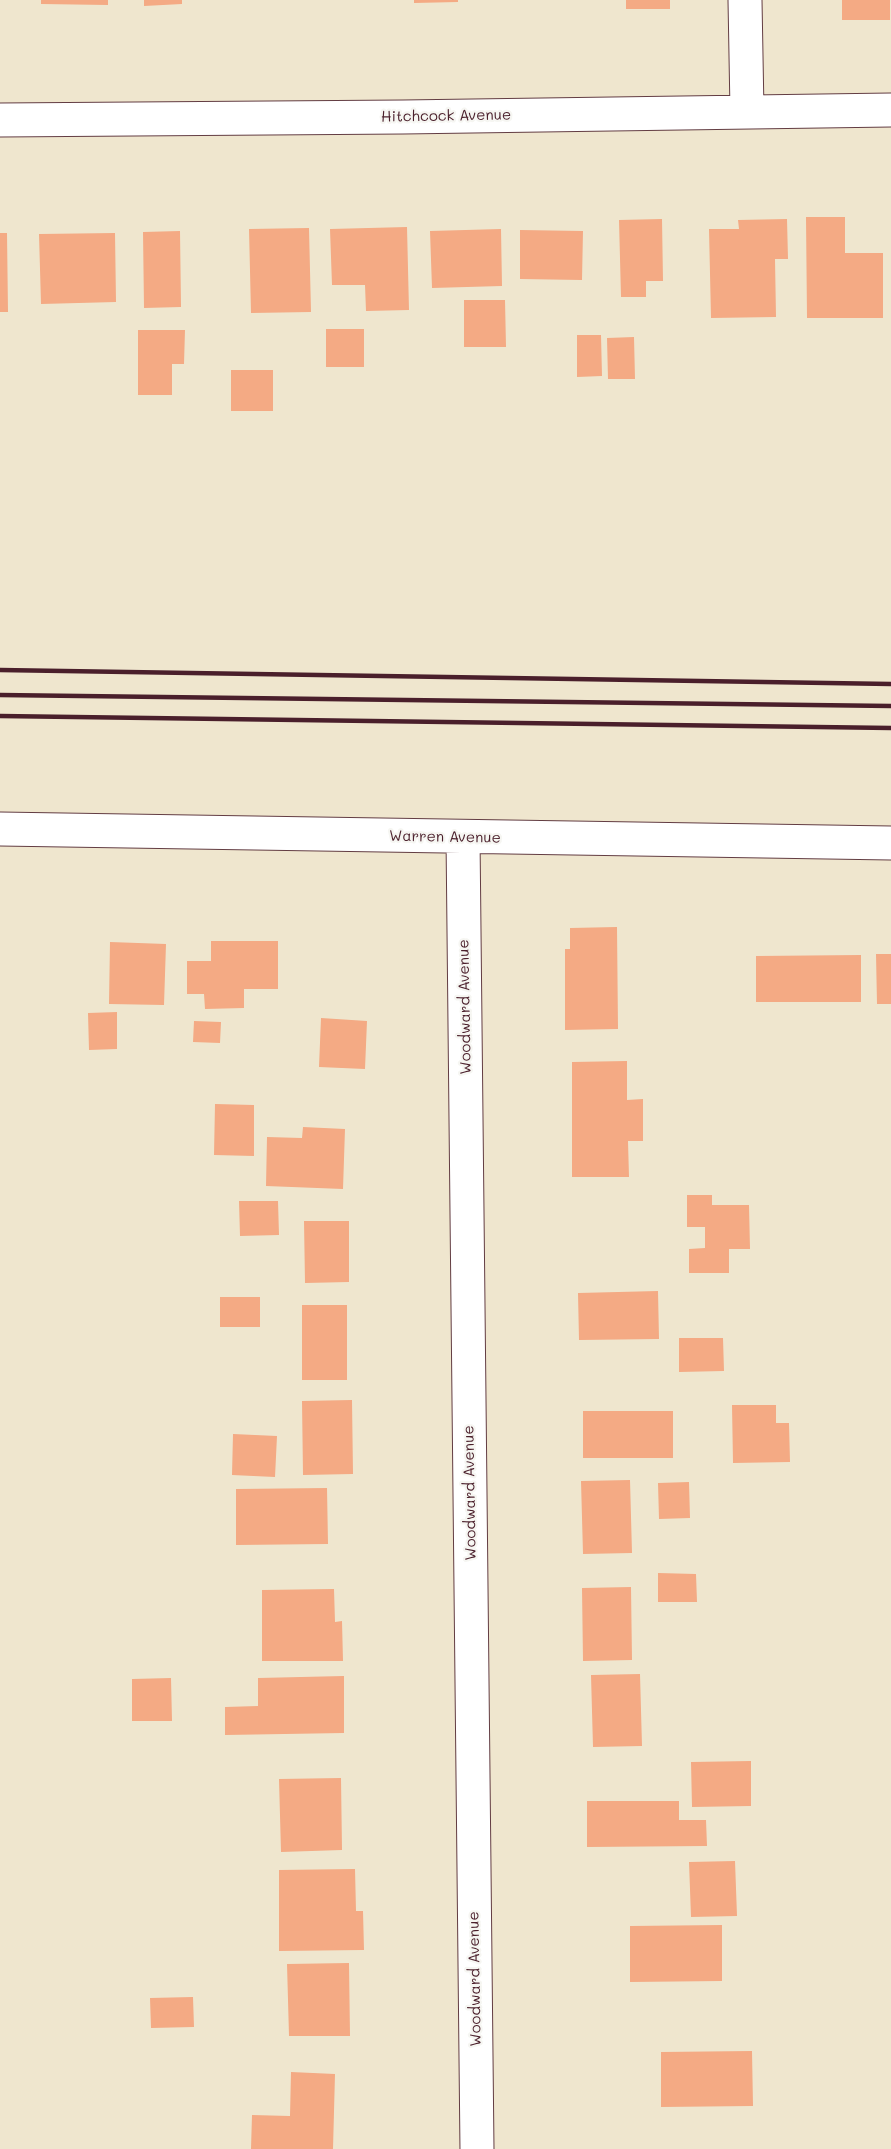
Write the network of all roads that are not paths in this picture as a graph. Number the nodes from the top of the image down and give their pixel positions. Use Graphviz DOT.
graph roads {
  1 [pos="745,0"];
  2 [pos="891,110"];
  3 [pos="747,111"];
  4 [pos="0,120"];
  5 [pos="0,829"];
  6 [pos="464,837"];
  7 [pos="891,843"];
  8 [pos="477,2149"];
  1 -- 3 [label="street"];
  2 -- 3 [label="street, Hitchcock Avenue"];
  3 -- 4 [label="street, Hitchcock Avenue"];
  5 -- 6 [label="street, Warren Avenue"];
  6 -- 7 [label="street, Warren Avenue"];
  6 -- 8 [label="street, Woodward Avenue"];
}
